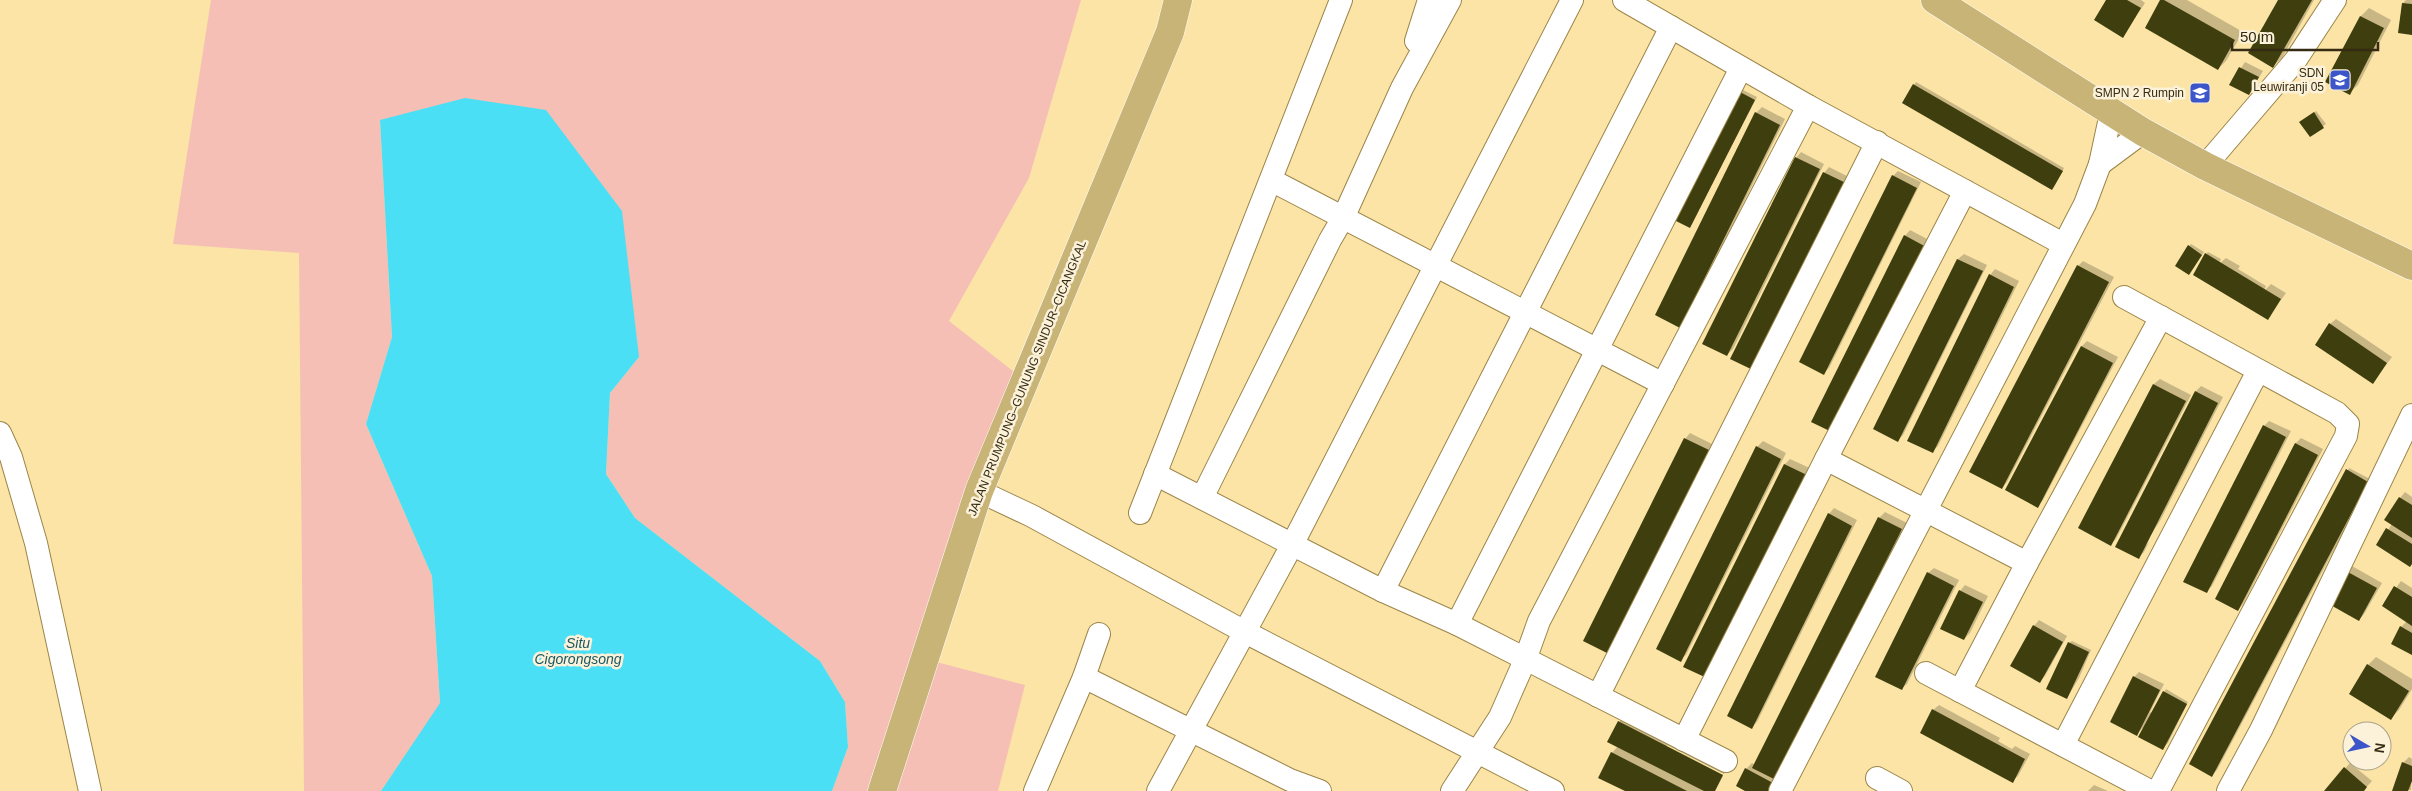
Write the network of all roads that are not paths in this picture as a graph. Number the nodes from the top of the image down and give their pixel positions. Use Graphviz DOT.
graph roads {
  1 [pos="1178,0"];
  2 [pos="1341,0"];
  3 [pos="1429,0"];
  4 [pos="1450,0"];
  5 [pos="1572,0"];
  6 [pos="1624,0"];
  7 [pos="1936,0"];
  8 [pos="2335,0"];
  9 [pos="1671,27"];
  10 [pos="1741,68"];
  11 [pos="1402,88"];
  12 [pos="1808,106"];
  13 [pos="2111,113"];
  14 [pos="2143,132"];
  15 [pos="1877,142"];
  16 [pos="2100,164"];
  17 [pos="2205,166"];
  18 [pos="1271,180"];
  19 [pos="1965,191"];
  20 [pos="1344,216"];
  21 [pos="2063,244"];
  22 [pos="1435,266"];
  23 [pos="2412,266"];
  24 [pos="2124,296"];
  25 [pos="1526,312"];
  26 [pos="2161,317"];
  27 [pos="1597,350"];
  28 [pos="2258,372"];
  29 [pos="1663,384"];
  30 [pos="2412,415"];
  31 [pos="0,433"];
  32 [pos="1826,459"];
  33 [pos="1155,474"];
  34 [pos="979,491"];
  35 [pos="1202,498"];
  36 [pos="1924,510"];
  37 [pos="1140,513"];
  38 [pos="1292,545"];
  39 [pos="2027,563"];
  40 [pos="1382,591"];
  41 [pos="1457,624"];
  42 [pos="1245,632"];
  43 [pos="1099,634"];
  44 [pos="1526,660"];
  45 [pos="1926,674"];
  46 [pos="1084,677"];
  47 [pos="1960,691"];
  48 [pos="1598,696"];
  49 [pos="1191,729"];
  50 [pos="1684,740"];
  51 [pos="2063,745"];
  52 [pos="1478,754"];
  53 [pos="1726,761"];
  54 [pos="1877,778"];
  55 [pos="1288,786"];
  56 [pos="90,791"];
  57 [pos="882,791"];
  58 [pos="1035,791"];
  59 [pos="1158,791"];
  60 [pos="1320,791"];
  61 [pos="1452,791"];
  62 [pos="1553,791"];
  63 [pos="1780,791"];
  64 [pos="1901,791"];
  65 [pos="2150,791"];
  66 [pos="2158,791"];
  67 [pos="2228,791"];
  1 -- 34 [label="main road, JALAN PRUMPUNG–GUNUNG SINDUR–CICANGKAL"];
  2 -- 18 [label="street"];
  3 -- 11 [label="street"];
  4 -- 11 [label="street"];
  5 -- 22 [label="street"];
  6 -- 9 [label="street"];
  7 -- 13 [label="main road"];
  8 -- 17 [label="street"];
  9 -- 10 [label="street"];
  9 -- 25 [label="street"];
  10 -- 12 [label="street"];
  10 -- 27 [label="street"];
  11 -- 20 [label="street"];
  12 -- 15 [label="street"];
  12 -- 29 [label="street"];
  13 -- 14 [label="main road"];
  13 -- 16 [label="street"];
  14 -- 16 [label="street"];
  14 -- 17 [label="main road"];
  15 -- 19 [label="street"];
  15 -- 48 [label="street"];
  16 -- 21 [label="street"];
  17 -- 23 [label="main road"];
  18 -- 20 [label="street"];
  18 -- 33 [label="street"];
  19 -- 21 [label="street"];
  19 -- 32 [label="street"];
  20 -- 22 [label="street"];
  20 -- 35 [label="street"];
  21 -- 36 [label="street"];
  22 -- 25 [label="street"];
  22 -- 38 [label="street"];
  24 -- 26 [label="street"];
  25 -- 27 [label="street"];
  25 -- 40 [label="street"];
  26 -- 28 [label="street"];
  26 -- 39 [label="street"];
  27 -- 29 [label="street"];
  27 -- 41 [label="street"];
  28 -- 51 [label="street"];
  28 -- 66 [label="street"];
  29 -- 44 [label="street"];
  30 -- 67 [label="street"];
  31 -- 56 [label="street"];
  32 -- 36 [label="street"];
  32 -- 50 [label="street"];
  33 -- 35 [label="street"];
  33 -- 37 [label="street"];
  34 -- 42 [label="street"];
  34 -- 57 [label="main road, JALAN PRUMPUNG–GUNUNG SINDUR–CICANGKAL"];
  35 -- 38 [label="street"];
  36 -- 39 [label="street"];
  36 -- 63 [label="street"];
  38 -- 40 [label="street"];
  38 -- 42 [label="street"];
  39 -- 47 [label="street"];
  40 -- 41 [label="street"];
  41 -- 44 [label="street"];
  42 -- 49 [label="street"];
  42 -- 52 [label="street"];
  43 -- 46 [label="street"];
  44 -- 48 [label="street"];
  44 -- 52 [label="street"];
  45 -- 47 [label="street"];
  46 -- 49 [label="street"];
  46 -- 58 [label="street"];
  47 -- 51 [label="street"];
  48 -- 50 [label="street"];
  49 -- 55 [label="street"];
  49 -- 59 [label="street"];
  50 -- 53 [label="street"];
  51 -- 65 [label="street"];
  52 -- 61 [label="street"];
  52 -- 62 [label="street"];
  54 -- 64 [label="street"];
  55 -- 60 [label="street"];
}
